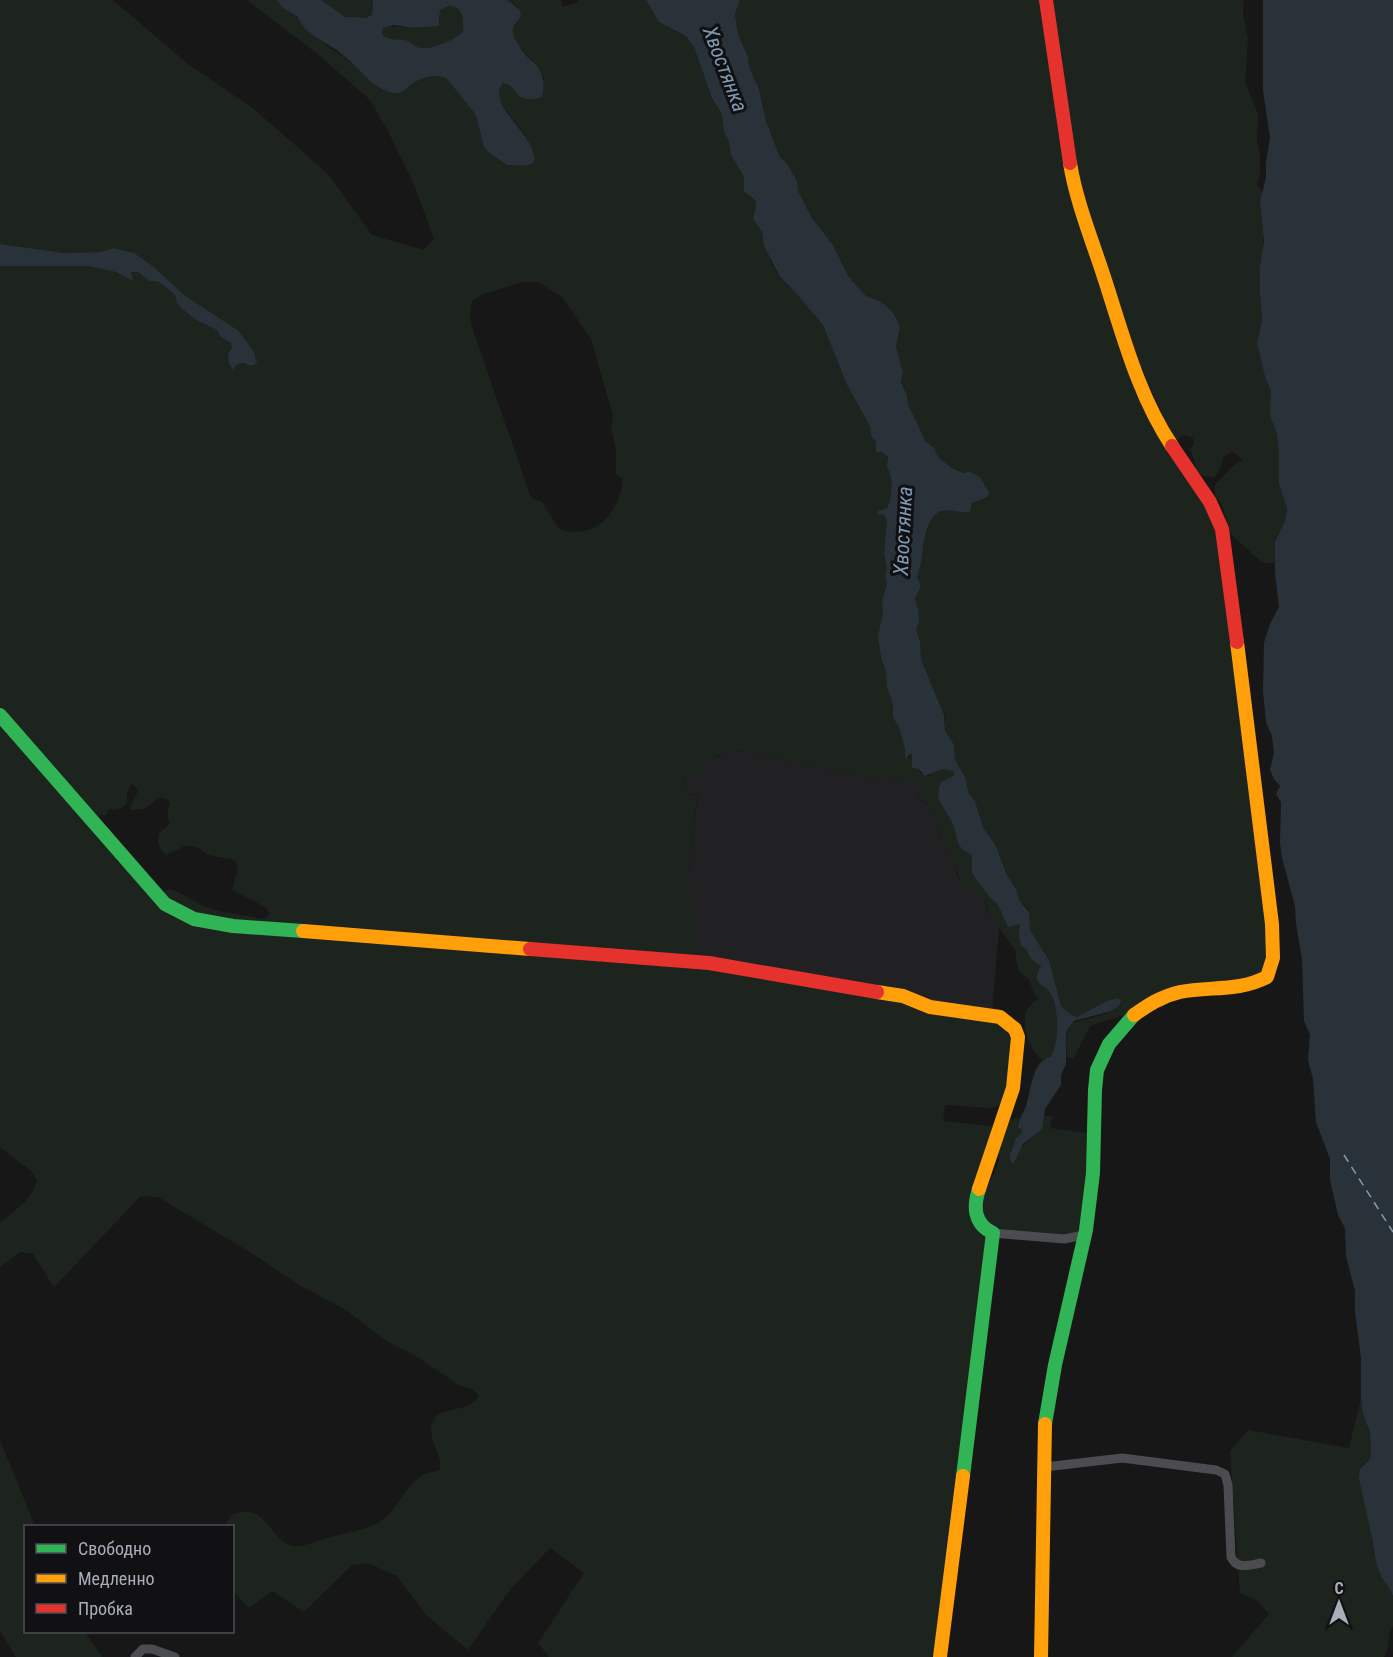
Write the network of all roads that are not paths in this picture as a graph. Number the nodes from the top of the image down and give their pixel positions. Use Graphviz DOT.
graph roads {
  1 [pos="1046,0"];
  2 [pos="0,715"];
  3 [pos="993,1233"];
  4 [pos="1084,1235"];
  5 [pos="1045,1467"];
  6 [pos="1261,1563"];
  7 [pos="135,1657"];
  8 [pos="175,1657"];
  9 [pos="940,1657"];
  10 [pos="1041,1657"];
  1 -- 4 [label="street"];
  2 -- 3 [label="street"];
  3 -- 4 [label="street"];
  3 -- 9 [label="street"];
  4 -- 5 [label="street"];
  5 -- 6 [label="street"];
  5 -- 10 [label="street"];
  7 -- 8 [label="street"];
}
